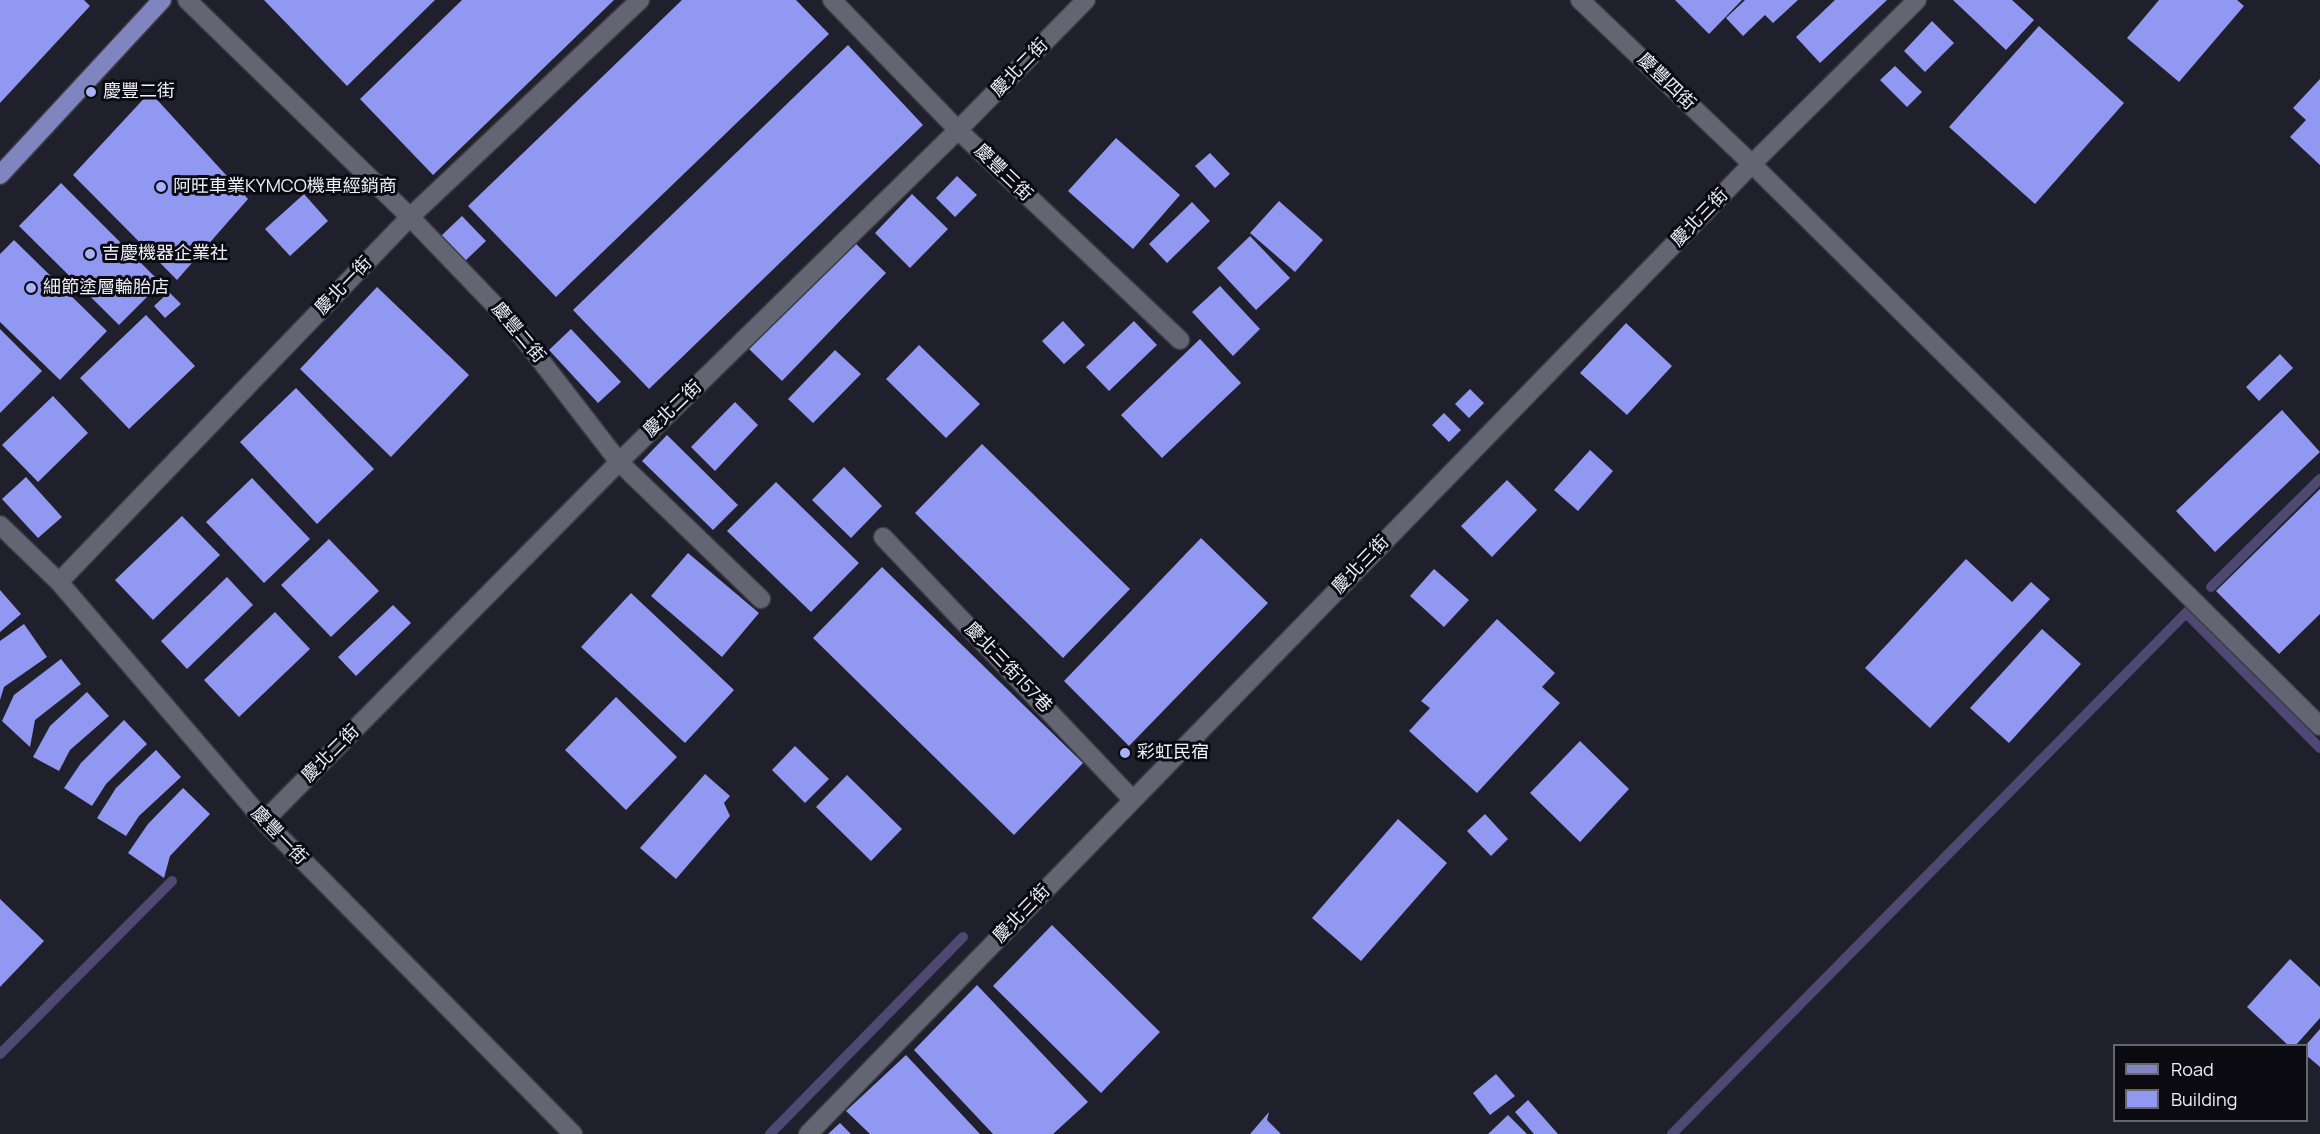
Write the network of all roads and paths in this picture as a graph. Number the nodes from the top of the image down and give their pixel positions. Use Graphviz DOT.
graph roads {
  1 [pos="162,0"];
  2 [pos="187,0"];
  3 [pos="640,0"];
  4 [pos="832,0"];
  5 [pos="1086,0"];
  6 [pos="1580,0"];
  7 [pos="1917,0"];
  8 [pos="958,130"];
  9 [pos="1752,164"];
  10 [pos="0,175"];
  11 [pos="410,217"];
  12 [pos="1180,339"];
  13 [pos="619,462"];
  14 [pos="0,525"];
  15 [pos="883,537"];
  16 [pos="59,582"];
  17 [pos="761,599"];
  18 [pos="2320,726"];
  19 [pos="1132,799"];
  20 [pos="264,821"];
  21 [pos="573,1134"];
  22 [pos="808,1134"];
  1 -- 10 [label="main road"];
  2 -- 11 [label="street, 慶豐二街"];
  3 -- 11 [label="street, 慶北一街"];
  4 -- 8 [label="street, 慶豐三街"];
  5 -- 8 [label="street, 慶北二街"];
  6 -- 9 [label="street, 慶豐四街"];
  7 -- 9 [label="street, 慶北三街"];
  8 -- 12 [label="street, 慶豐三街"];
  8 -- 13 [label="street, 慶北二街"];
  9 -- 18 [label="street, 慶豐四街"];
  9 -- 19 [label="street, 慶北三街"];
  11 -- 13 [label="street, 慶豐二街"];
  11 -- 16 [label="street, 慶北一街"];
  13 -- 17 [label="street, 慶豐二街"];
  13 -- 20 [label="street, 慶北二街"];
  14 -- 16 [label="street, 慶豐一街"];
  15 -- 19 [label="street, 慶北三街157巷"];
  16 -- 20 [label="street, 慶豐一街"];
  19 -- 22 [label="street, 慶北三街"];
  20 -- 21 [label="street, 慶豐一街"];
}
